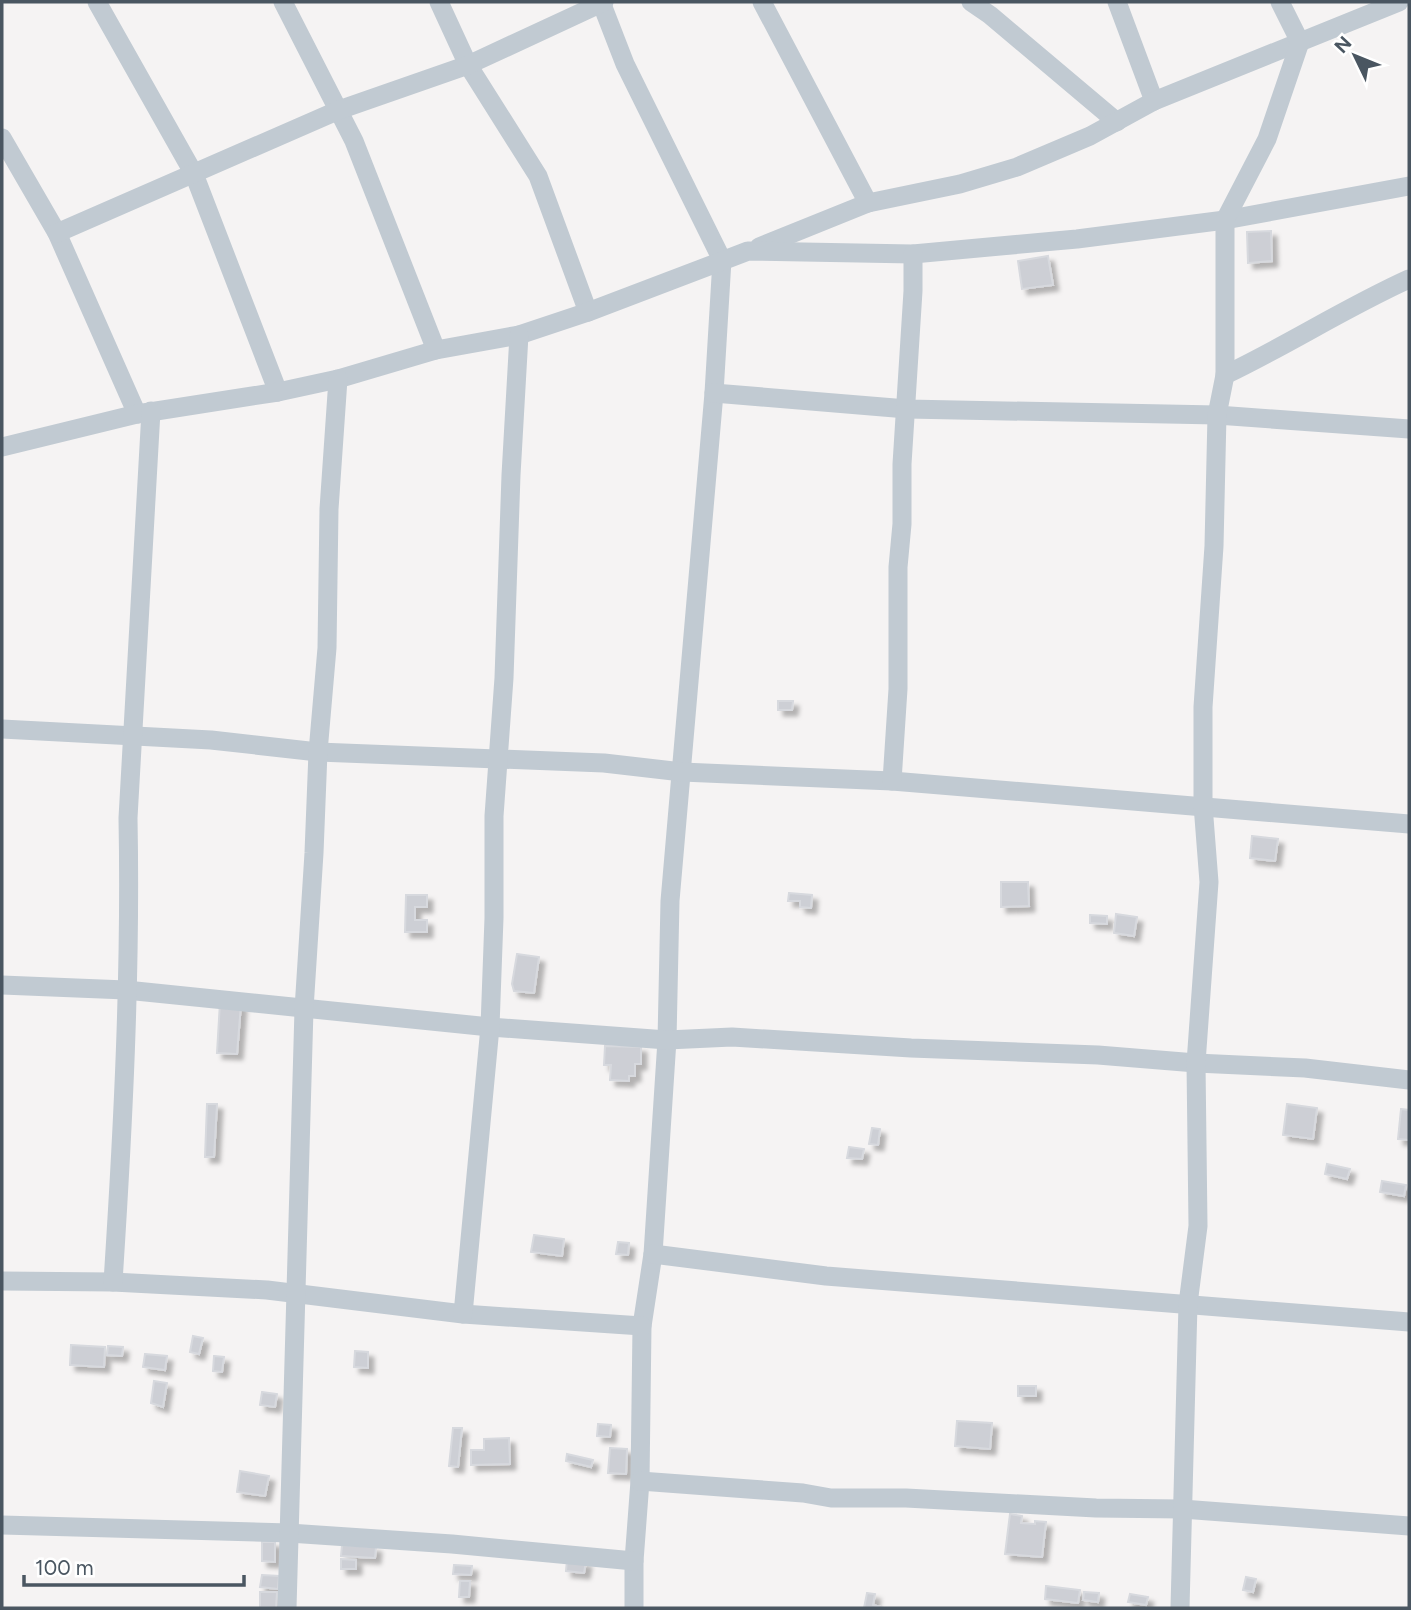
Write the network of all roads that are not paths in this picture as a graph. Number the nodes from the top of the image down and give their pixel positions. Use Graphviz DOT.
graph roads {
  1 [pos="96,2"];
  2 [pos="283,2"];
  3 [pos="439,2"];
  4 [pos="602,2"];
  5 [pos="762,2"];
  6 [pos="971,2"];
  7 [pos="1117,2"];
  8 [pos="1280,2"];
  9 [pos="1399,2"];
  10 [pos="1300,42"];
  11 [pos="468,65"];
  12 [pos="1154,102"];
  13 [pos="339,110"];
  14 [pos="1117,122"];
  15 [pos="2,138"];
  16 [pos="194,174"];
  17 [pos="1409,186"];
  18 [pos="868,203"];
  19 [pos="1226,220"];
  20 [pos="57,233"];
  21 [pos="748,251"];
  22 [pos="913,254"];
  23 [pos="722,260"];
  24 [pos="1409,279"];
  25 [pos="588,312"];
  26 [pos="519,335"];
  27 [pos="436,351"];
  28 [pos="1224,375"];
  29 [pos="338,379"];
  30 [pos="278,392"];
  31 [pos="714,393"];
  32 [pos="907,409"];
  33 [pos="144,412"];
  34 [pos="1217,415"];
  35 [pos="1409,429"];
  36 [pos="2,447"];
  37 [pos="2,729"];
  38 [pos="135,737"];
  39 [pos="318,752"];
  40 [pos="498,759"];
  41 [pos="682,772"];
  42 [pos="892,781"];
  43 [pos="1203,805"];
  44 [pos="1409,824"];
  45 [pos="2,985"];
  46 [pos="127,990"];
  47 [pos="304,1009"];
  48 [pos="490,1027"];
  49 [pos="667,1040"];
  50 [pos="1196,1063"];
  51 [pos="1409,1080"];
  52 [pos="653,1254"];
  53 [pos="2,1281"];
  54 [pos="113,1282"];
  55 [pos="296,1293"];
  56 [pos="1188,1304"];
  57 [pos="463,1314"];
  58 [pos="1409,1322"];
  59 [pos="642,1326"];
  60 [pos="640,1481"];
  61 [pos="1182,1509"];
  62 [pos="2,1525"];
  63 [pos="1409,1526"];
  64 [pos="289,1534"];
  65 [pos="634,1561"];
  66 [pos="286,1608"];
  67 [pos="634,1608"];
  68 [pos="1180,1608"];
  1 -- 16 [label="street"];
  2 -- 13 [label="street"];
  3 -- 11 [label="street"];
  4 -- 11 [label="street"];
  4 -- 23 [label="street"];
  5 -- 18 [label="street"];
  6 -- 14 [label="street"];
  7 -- 12 [label="street"];
  8 -- 10 [label="street"];
  9 -- 10 [label="street"];
  10 -- 12 [label="street"];
  10 -- 19 [label="street"];
  11 -- 13 [label="street"];
  11 -- 25 [label="street"];
  12 -- 14 [label="street"];
  13 -- 16 [label="street"];
  13 -- 27 [label="street"];
  14 -- 18 [label="street"];
  15 -- 20 [label="street"];
  16 -- 20 [label="street"];
  16 -- 30 [label="street"];
  17 -- 19 [label="street"];
  18 -- 21 [label="street"];
  19 -- 22 [label="street"];
  19 -- 28 [label="street"];
  20 -- 33 [label="street"];
  21 -- 22 [label="street"];
  21 -- 23 [label="street"];
  22 -- 32 [label="street"];
  23 -- 25 [label="street"];
  23 -- 31 [label="street"];
  24 -- 28 [label="street"];
  25 -- 26 [label="street"];
  26 -- 27 [label="street"];
  26 -- 40 [label="street"];
  27 -- 29 [label="street"];
  28 -- 34 [label="street"];
  29 -- 30 [label="street"];
  29 -- 39 [label="street"];
  30 -- 33 [label="street"];
  31 -- 32 [label="street"];
  31 -- 41 [label="street"];
  32 -- 34 [label="street"];
  32 -- 42 [label="street"];
  33 -- 36 [label="street"];
  33 -- 38 [label="street"];
  34 -- 35 [label="street"];
  34 -- 43 [label="street"];
  37 -- 38 [label="street"];
  38 -- 39 [label="street"];
  38 -- 46 [label="street"];
  39 -- 40 [label="street"];
  39 -- 47 [label="street"];
  40 -- 41 [label="street"];
  40 -- 48 [label="street"];
  41 -- 42 [label="street"];
  41 -- 49 [label="street"];
  42 -- 43 [label="street"];
  43 -- 44 [label="street"];
  43 -- 50 [label="street"];
  45 -- 46 [label="street"];
  46 -- 47 [label="street"];
  46 -- 54 [label="street"];
  47 -- 48 [label="street"];
  47 -- 55 [label="street"];
  48 -- 49 [label="street"];
  48 -- 57 [label="street"];
  49 -- 50 [label="street"];
  49 -- 52 [label="street"];
  50 -- 51 [label="street"];
  50 -- 56 [label="street"];
  52 -- 56 [label="street"];
  52 -- 59 [label="street"];
  53 -- 54 [label="street"];
  54 -- 55 [label="street"];
  55 -- 57 [label="street"];
  55 -- 64 [label="street"];
  56 -- 58 [label="street"];
  56 -- 61 [label="street"];
  57 -- 59 [label="street"];
  59 -- 60 [label="street"];
  60 -- 61 [label="street"];
  60 -- 65 [label="street"];
  61 -- 63 [label="street"];
  61 -- 68 [label="street"];
  62 -- 64 [label="street"];
  64 -- 65 [label="street"];
  64 -- 66 [label="street"];
  65 -- 67 [label="street"];
}
